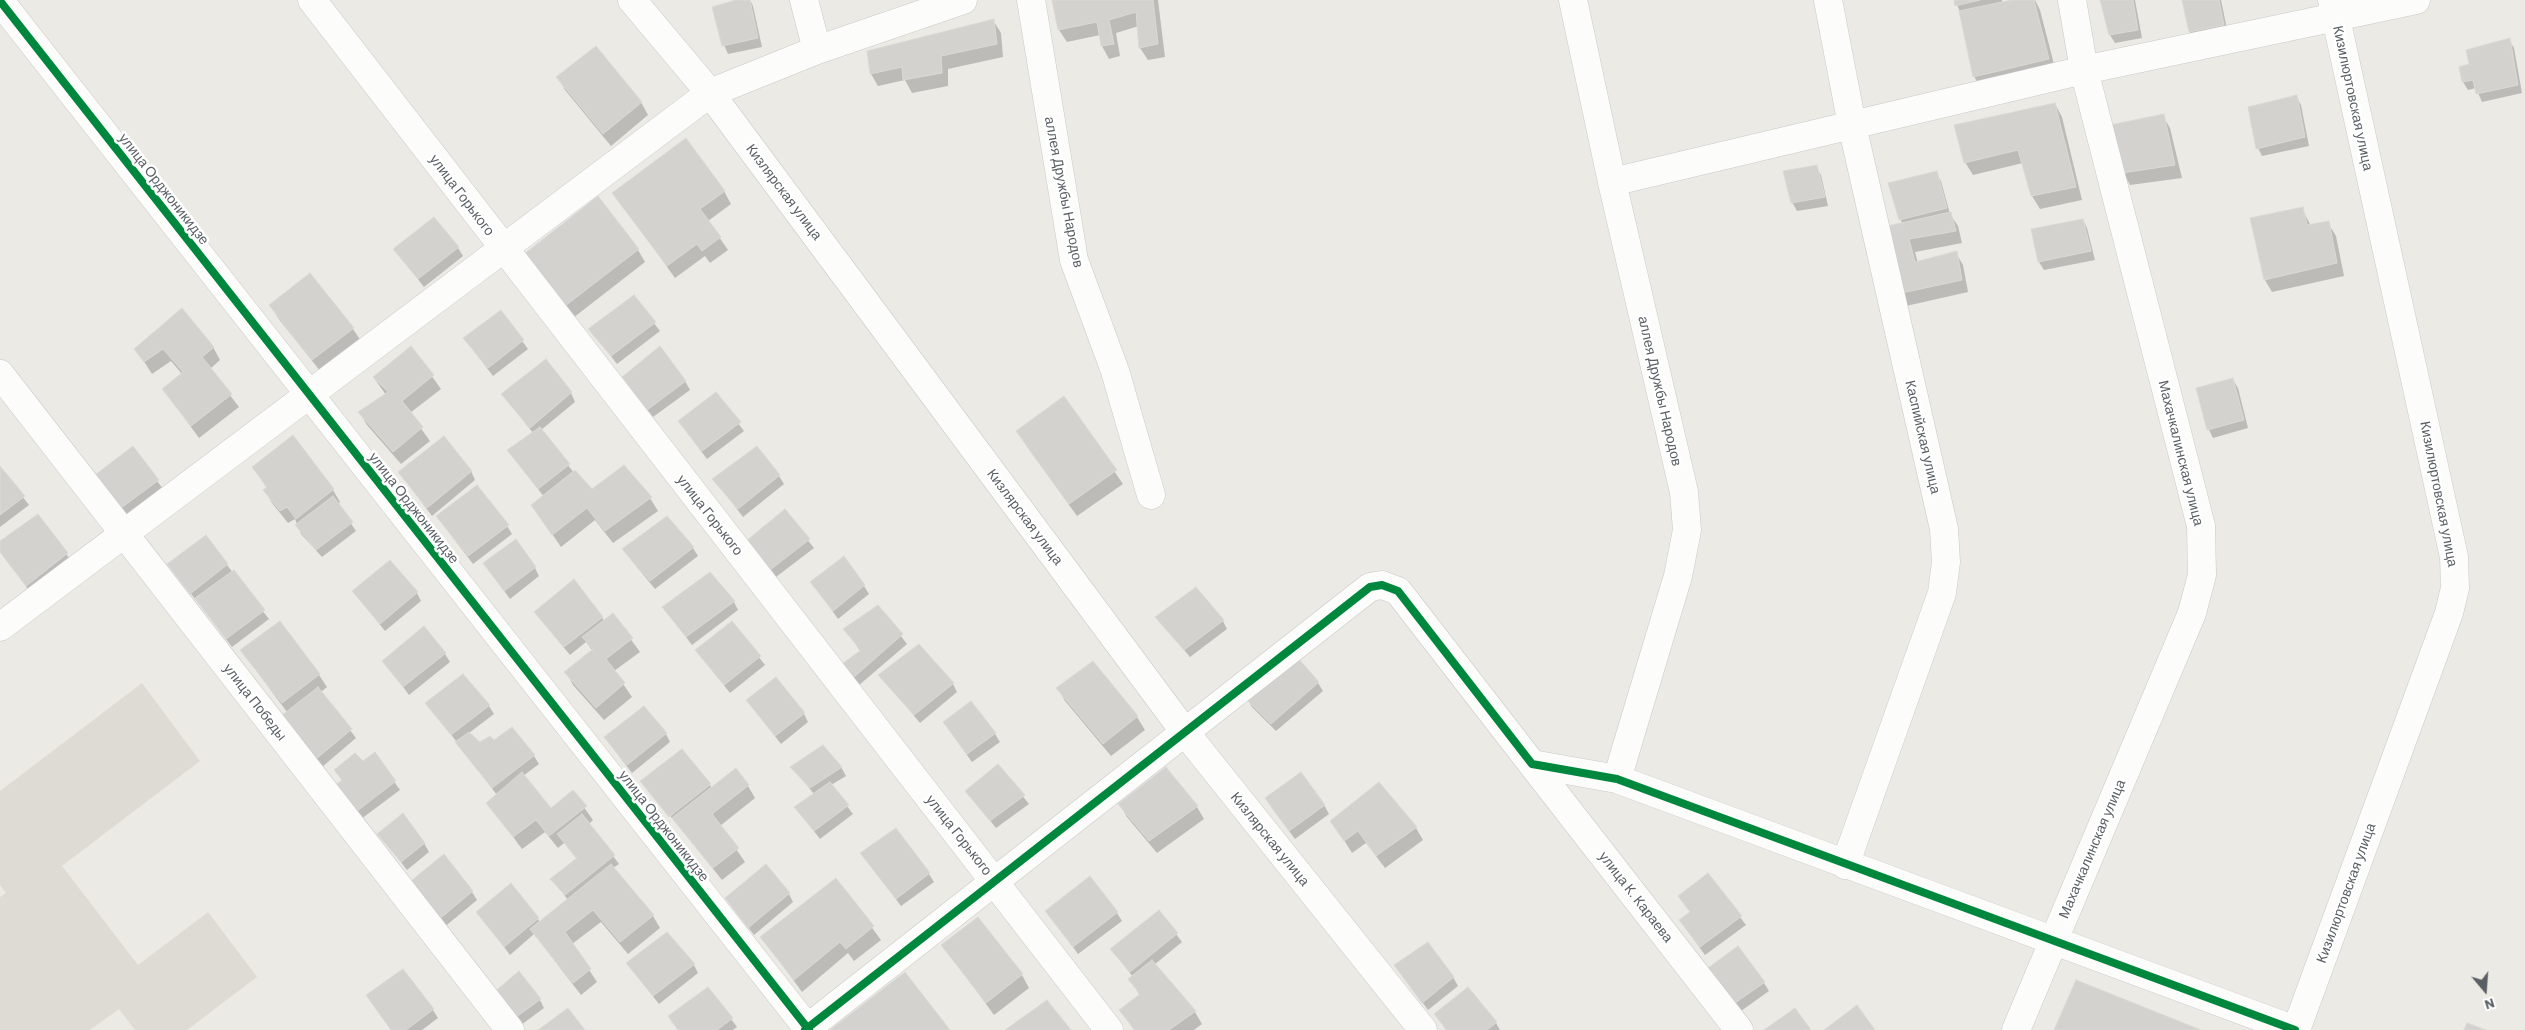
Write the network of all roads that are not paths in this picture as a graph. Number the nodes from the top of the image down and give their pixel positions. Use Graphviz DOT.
graph roads {
  1 [pos="312,0"];
  2 [pos="632,0"];
  3 [pos="804,0"];
  4 [pos="963,0"];
  5 [pos="1031,0"];
  6 [pos="1573,0"];
  7 [pos="1828,0"];
  8 [pos="2072,0"];
  9 [pos="2416,0"];
  10 [pos="0,1"];
  11 [pos="2333,8"];
  12 [pos="817,50"];
  13 [pos="2084,70"];
  14 [pos="710,93"];
  15 [pos="1852,125"];
  16 [pos="1612,182"];
  17 [pos="504,250"];
  18 [pos="0,374"];
  19 [pos="308,394"];
  20 [pos="1151,495"];
  21 [pos="124,533"];
  22 [pos="0,627"];
  23 [pos="1184,731"];
  24 [pos="1532,764"];
  25 [pos="1617,779"];
  26 [pos="1845,865"];
  27 [pos="995,880"];
  28 [pos="2053,940"];
  29 [pos="807,1029"];
  30 [pos="510,1030"];
  31 [pos="1109,1030"];
  32 [pos="1423,1030"];
  33 [pos="1739,1030"];
  34 [pos="2016,1030"];
  35 [pos="2296,1030"];
  1 -- 17 [label="street, улица Горького"];
  2 -- 14 [label="street, Кизлярская улица"];
  3 -- 12 [label="street"];
  4 -- 12 [label="street"];
  5 -- 20 [label="street, аллея Дружбы Народов"];
  6 -- 16 [label="street, аллея Дружбы Народов"];
  7 -- 15 [label="street, Каспийская улица"];
  8 -- 13 [label="street, Махачкалинская улица"];
  9 -- 11 [label="street"];
  10 -- 19 [label="street, улица Орджоникидзе"];
  11 -- 13 [label="street"];
  11 -- 35 [label="street, Кизилюртовская улица"];
  12 -- 14 [label="street"];
  13 -- 15 [label="street"];
  13 -- 28 [label="street, Махачкалинская улица"];
  14 -- 17 [label="street"];
  14 -- 23 [label="street, Кизлярская улица"];
  15 -- 16 [label="street"];
  15 -- 26 [label="street, Каспийская улица"];
  16 -- 25 [label="street, аллея Дружбы Народов"];
  17 -- 19 [label="street"];
  17 -- 27 [label="street, улица Горького"];
  18 -- 21 [label="street, улица Победы"];
  19 -- 21 [label="street"];
  19 -- 29 [label="street, улица Орджоникидзе"];
  21 -- 22 [label="street"];
  21 -- 30 [label="street, улица Победы"];
  23 -- 24 [label="street, улица К. Караева"];
  23 -- 27 [label="street, улица К. Караева"];
  23 -- 32 [label="street, Кизлярская улица"];
  24 -- 25 [label="street"];
  24 -- 33 [label="street, улица К. Караева"];
  25 -- 26 [label="street"];
  26 -- 28 [label="street"];
  27 -- 29 [label="street, улица К. Караева"];
  27 -- 31 [label="street, улица Горького"];
  28 -- 34 [label="street, Махачкалинская улица"];
  28 -- 35 [label="street"];
}
